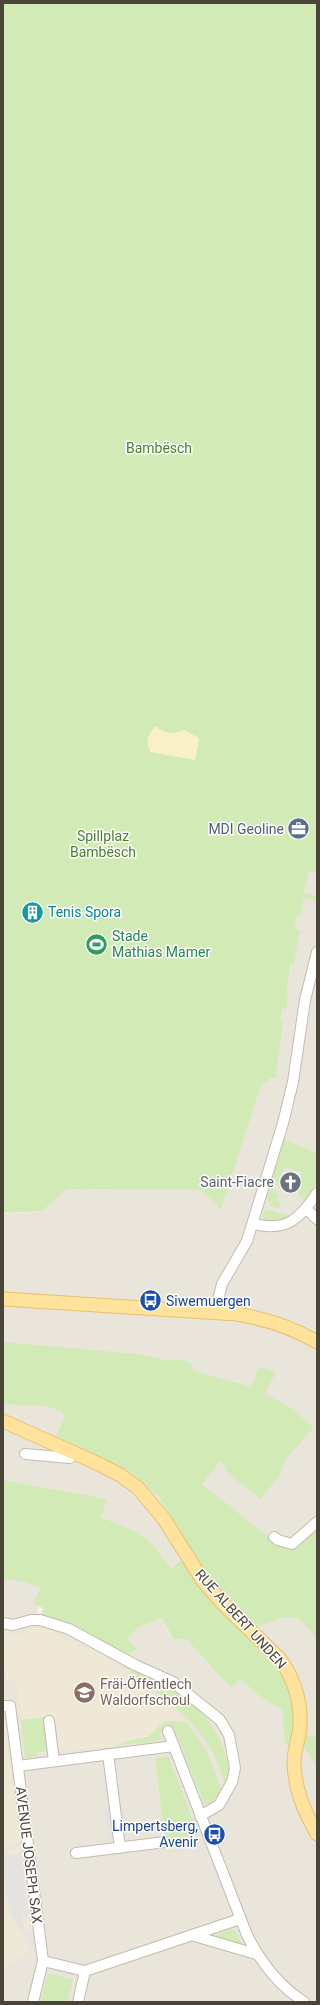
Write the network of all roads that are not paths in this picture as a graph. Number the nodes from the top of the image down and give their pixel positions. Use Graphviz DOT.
graph roads {
  1 [pos="317,952"];
  2 [pos="317,1193"];
  3 [pos="306,1209"];
  4 [pos="317,1220"];
  5 [pos="254,1224"];
  6 [pos="3,1300"];
  7 [pos="215,1312"];
  8 [pos="317,1342"];
  9 [pos="3,1421"];
  10 [pos="74,1452"];
  11 [pos="25,1454"];
  12 [pos="317,1522"];
  13 [pos="274,1537"];
  14 [pos="3,1623"];
  15 [pos="6,1706"];
  16 [pos="49,1721"];
  17 [pos="168,1731"];
  18 [pos="174,1746"];
  19 [pos="108,1754"];
  20 [pos="54,1761"];
  21 [pos="18,1766"];
  22 [pos="200,1816"];
  23 [pos="317,1834"];
  24 [pos="165,1842"];
  25 [pos="120,1848"];
  26 [pos="76,1853"];
  27 [pos="240,1918"];
  28 [pos="191,1935"];
  29 [pos="256,1954"];
  30 [pos="43,1961"];
  31 [pos="85,1971"];
  32 [pos="33,2002"];
  33 [pos="78,2002"];
  34 [pos="304,2002"];
  1 -- 5 [label="street"];
  2 -- 3 [label="street"];
  3 -- 4 [label="street"];
  3 -- 5 [label="street"];
  5 -- 7 [label="street"];
  6 -- 7 [label="main road"];
  7 -- 8 [label="main road"];
  9 -- 10 [label="main road, RUE ALBERT UNDEN"];
  10 -- 11 [label="street"];
  10 -- 23 [label="main road, RUE ALBERT UNDEN"];
  12 -- 13 [label="street"];
  14 -- 22 [label="street"];
  15 -- 21 [label="street, AVENUE JOSEPH SAX"];
  16 -- 20 [label="street"];
  17 -- 18 [label="street"];
  18 -- 19 [label="street"];
  18 -- 22 [label="street"];
  19 -- 20 [label="street"];
  19 -- 25 [label="street"];
  20 -- 21 [label="street"];
  21 -- 30 [label="street, AVENUE JOSEPH SAX"];
  22 -- 27 [label="street"];
  24 -- 25 [label="street"];
  25 -- 26 [label="street"];
  27 -- 28 [label="street"];
  27 -- 29 [label="street"];
  28 -- 29 [label="street"];
  28 -- 31 [label="street"];
  29 -- 34 [label="street"];
  30 -- 31 [label="street"];
  30 -- 32 [label="street, AVENUE JOSEPH SAX"];
  31 -- 33 [label="street"];
}
